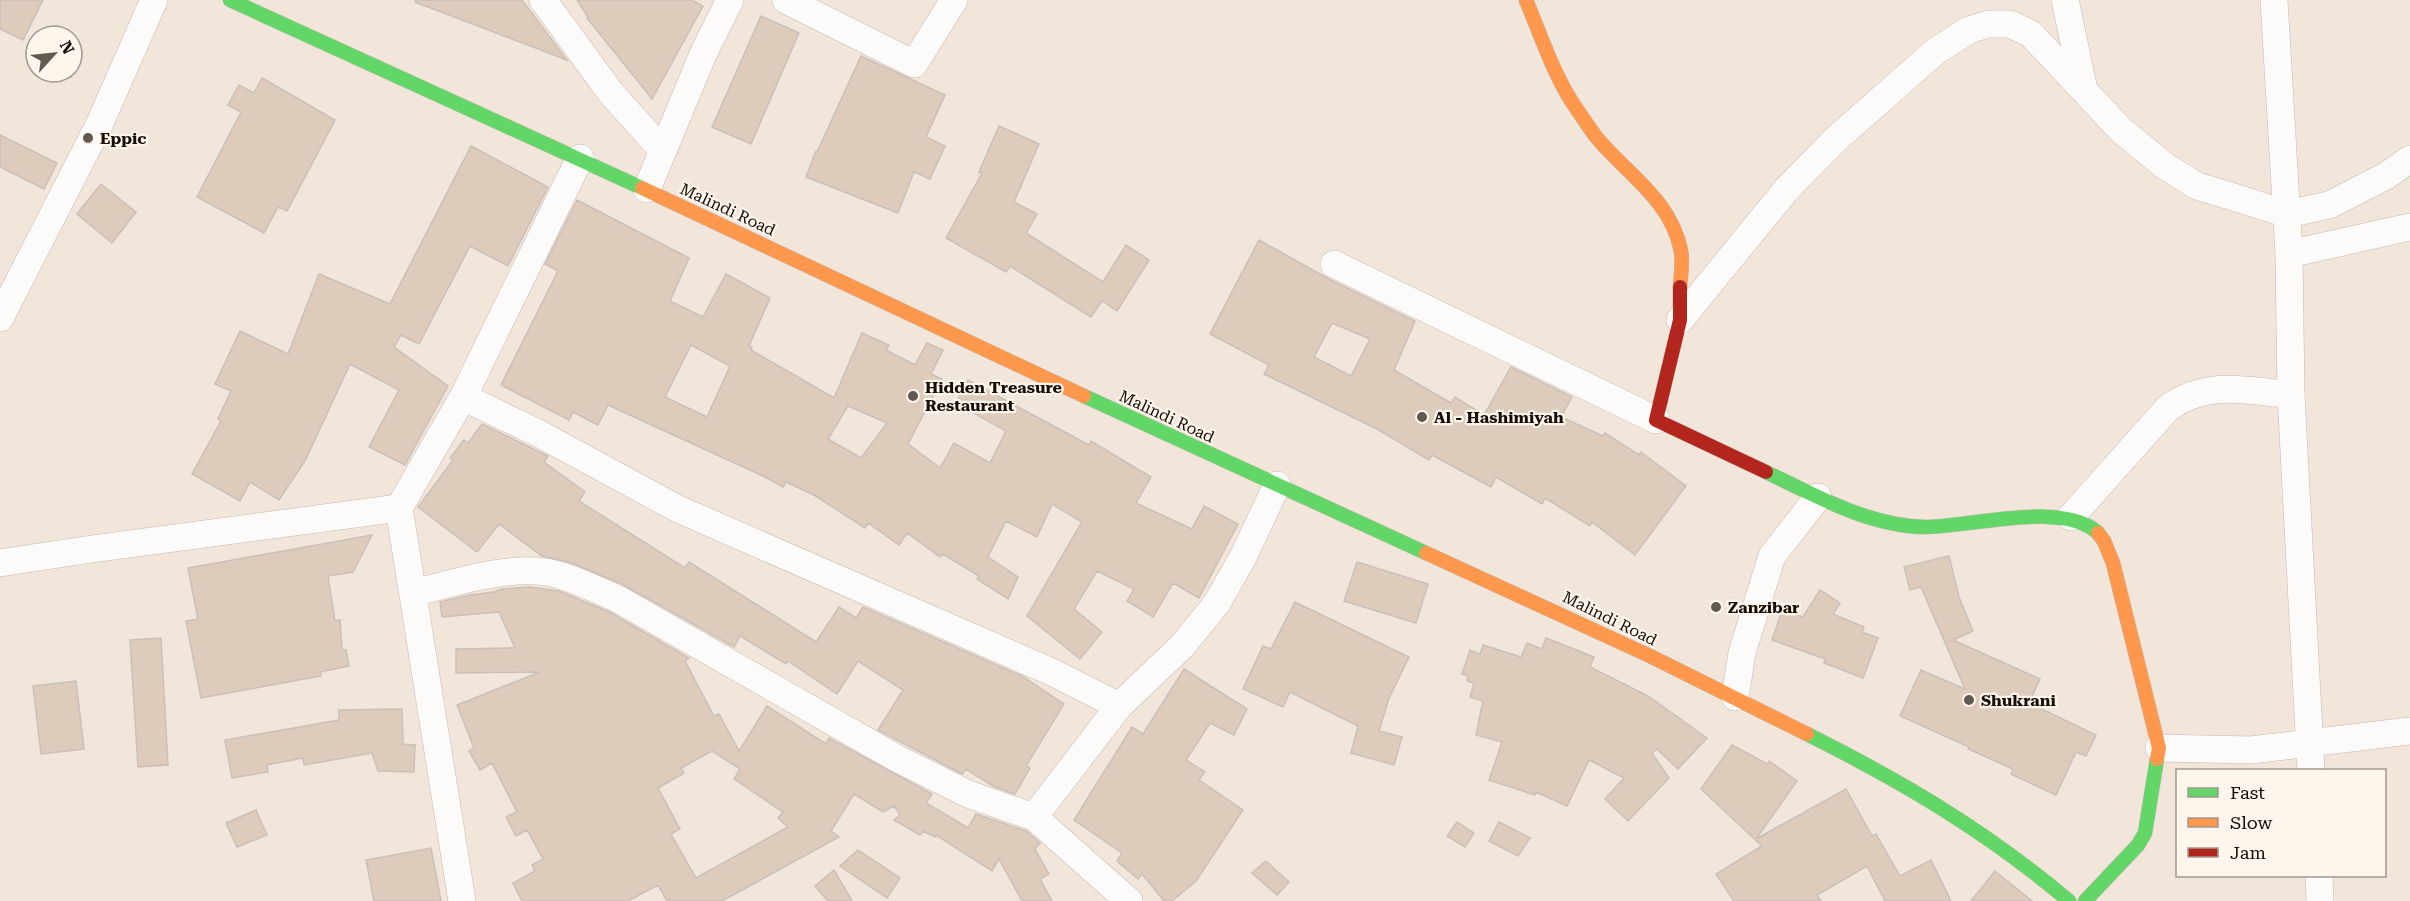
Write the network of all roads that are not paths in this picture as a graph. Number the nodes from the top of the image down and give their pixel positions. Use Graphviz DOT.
graph roads {
  1 [pos="154,0"];
  2 [pos="230,0"];
  3 [pos="543,0"];
  4 [pos="730,0"];
  5 [pos="786,0"];
  6 [pos="954,0"];
  7 [pos="1526,0"];
  8 [pos="2065,0"];
  9 [pos="2274,0"];
  10 [pos="2084,90"];
  11 [pos="663,151"];
  12 [pos="580,158"];
  13 [pos="2410,159"];
  14 [pos="647,189"];
  15 [pos="2287,214"];
  16 [pos="2410,227"];
  17 [pos="2289,254"];
  18 [pos="1334,264"];
  19 [pos="0,318"];
  20 [pos="1680,320"];
  21 [pos="2291,394"];
  22 [pos="463,397"];
  23 [pos="1656,420"];
  24 [pos="1277,485"];
  25 [pos="1818,497"];
  26 [pos="399,508"];
  27 [pos="2071,517"];
  28 [pos="0,563"];
  29 [pos="414,593"];
  30 [pos="1735,697"];
  31 [pos="1119,706"];
  32 [pos="2410,731"];
  33 [pos="2309,741"];
  34 [pos="2159,748"];
  35 [pos="2311,769"];
  36 [pos="1034,817"];
  37 [pos="2319,877"];
  38 [pos="462,901"];
  39 [pos="1129,901"];
  40 [pos="2069,901"];
  41 [pos="2085,901"];
  42 [pos="2320,901"];
  1 -- 19 [label="street"];
  2 -- 12 [label="main road, Malindi Road"];
  3 -- 11 [label="street"];
  4 -- 11 [label="street"];
  5 -- 6 [label="street"];
  7 -- 20 [label="main road"];
  8 -- 10 [label="street"];
  9 -- 15 [label="street"];
  10 -- 15 [label="street"];
  10 -- 20 [label="street"];
  11 -- 14 [label="street"];
  12 -- 14 [label="main road, Malindi Road"];
  12 -- 22 [label="street"];
  13 -- 15 [label="street"];
  14 -- 24 [label="main road, Malindi Road"];
  15 -- 17 [label="street"];
  16 -- 17 [label="street"];
  17 -- 21 [label="street"];
  18 -- 23 [label="street"];
  20 -- 23 [label="main road"];
  21 -- 27 [label="street"];
  21 -- 33 [label="street"];
  22 -- 26 [label="street"];
  22 -- 31 [label="street"];
  23 -- 25 [label="main road"];
  24 -- 30 [label="main road, Malindi Road"];
  24 -- 31 [label="street"];
  25 -- 27 [label="main road"];
  25 -- 30 [label="street"];
  26 -- 28 [label="street"];
  26 -- 29 [label="street"];
  27 -- 34 [label="main road"];
  29 -- 36 [label="street"];
  29 -- 38 [label="street"];
  30 -- 40 [label="main road, Malindi Road"];
  31 -- 36 [label="street"];
  32 -- 33 [label="street"];
  33 -- 34 [label="street"];
  33 -- 35 [label="street"];
  34 -- 41 [label="main road"];
  36 -- 39 [label="street"];
  37 -- 42 [label="street"];
}
